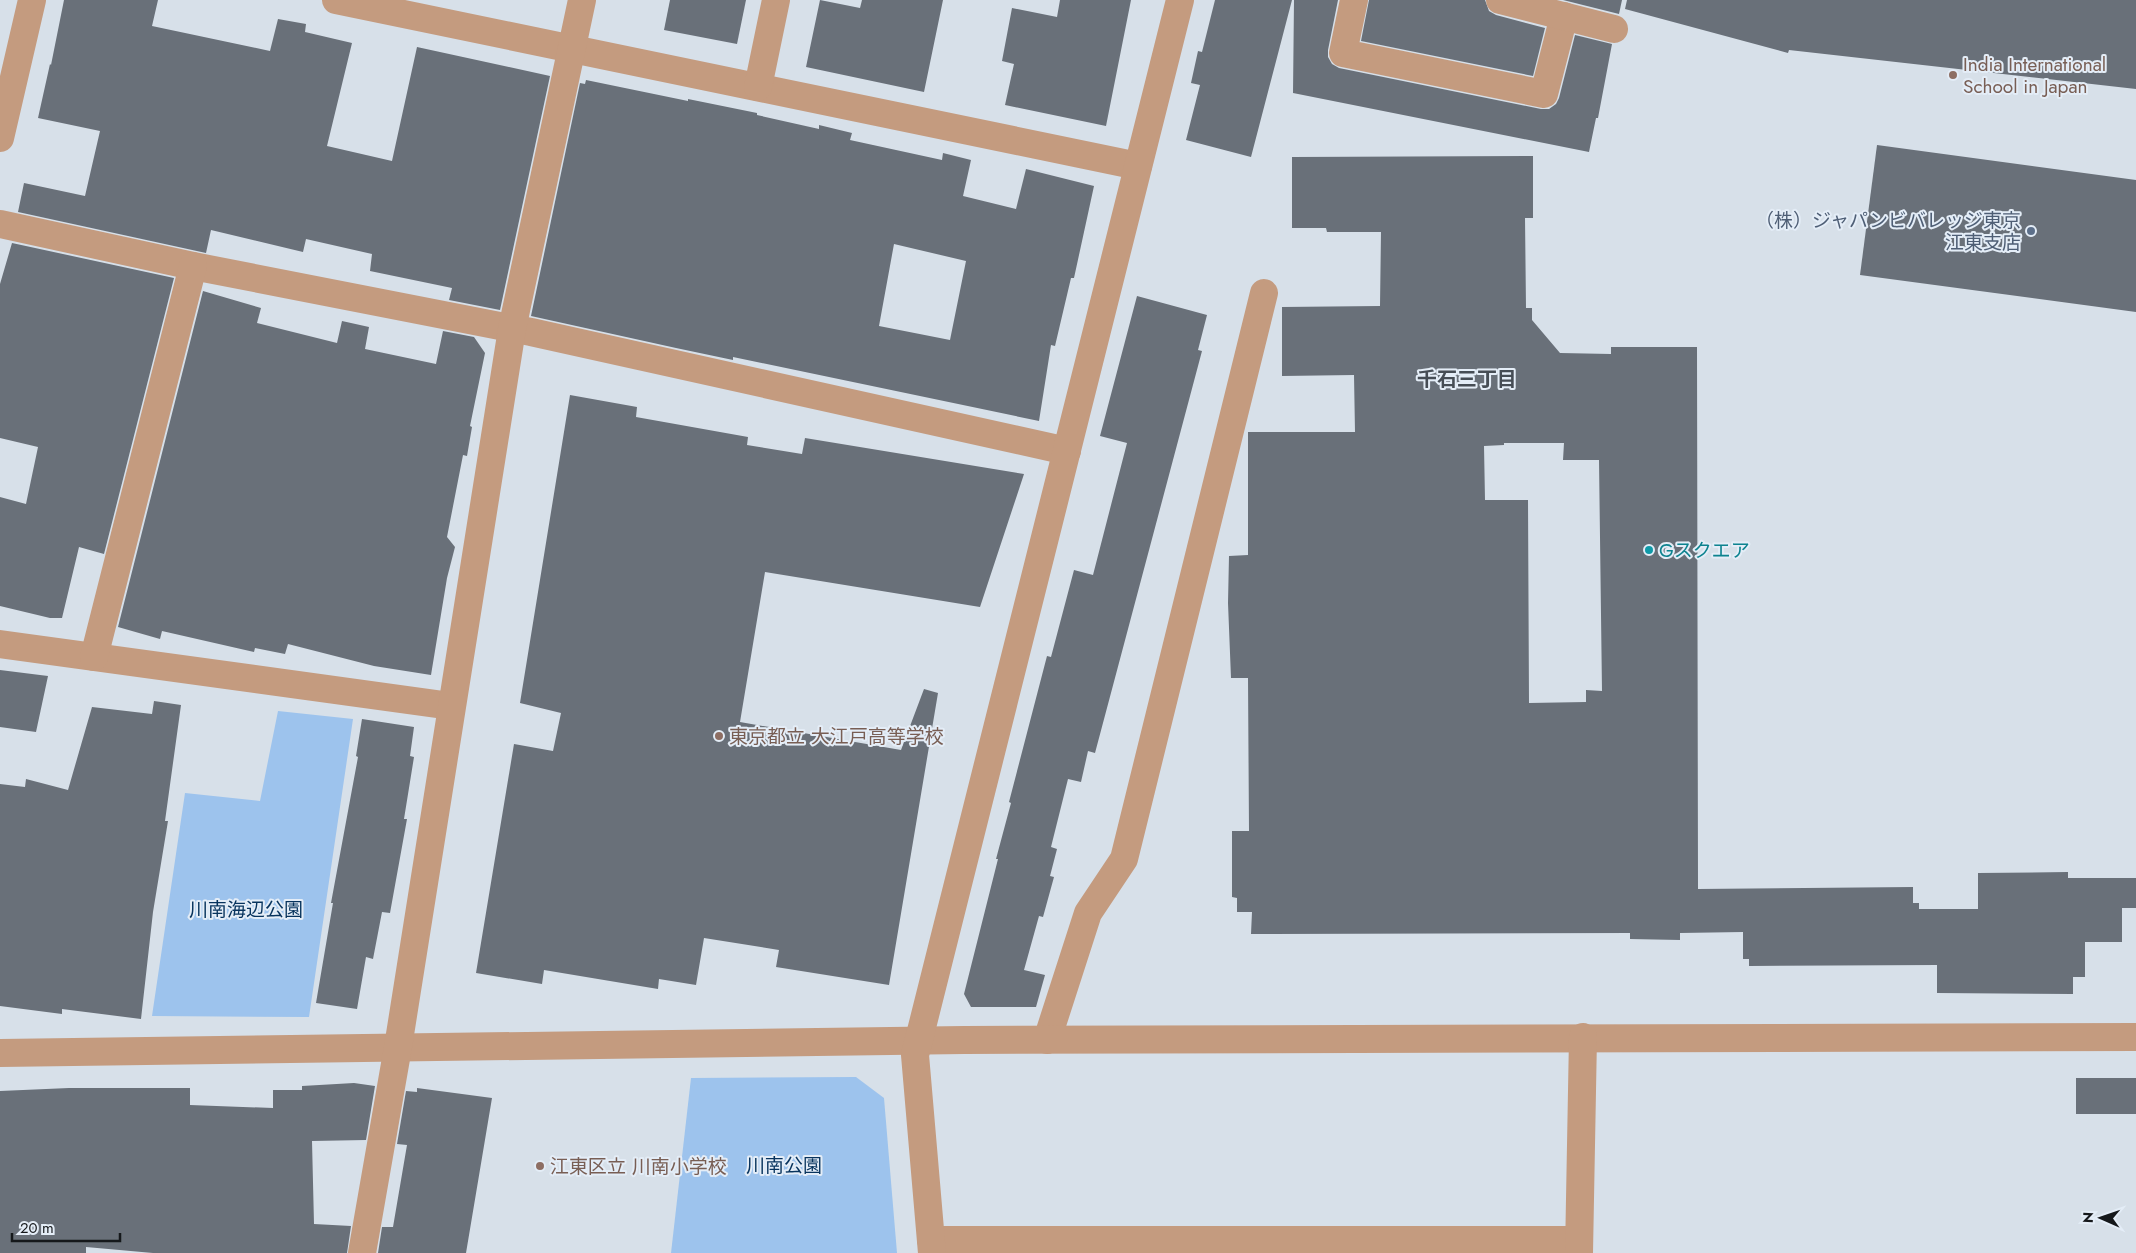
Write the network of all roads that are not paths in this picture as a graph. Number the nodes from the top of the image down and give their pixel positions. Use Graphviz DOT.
graph roads {
  1 [pos="32,0"];
  2 [pos="336,0"];
  3 [pos="582,0"];
  4 [pos="776,0"];
  5 [pos="1180,0"];
  6 [pos="1354,0"];
  7 [pos="1500,0"];
  8 [pos="394,6"];
  9 [pos="1564,16"];
  10 [pos="1614,30"];
  11 [pos="571,48"];
  12 [pos="758,87"];
  13 [pos="0,138"];
  14 [pos="1138,166"];
  15 [pos="0,224"];
  16 [pos="193,266"];
  17 [pos="1264,293"];
  18 [pos="512,329"];
  19 [pos="1067,451"];
  20 [pos="0,644"];
  21 [pos="94,657"];
  22 [pos="451,706"];
  23 [pos="1583,1037"];
  24 [pos="2136,1037"];
  25 [pos="1047,1040"];
  26 [pos="918,1041"];
  27 [pos="398,1047"];
  28 [pos="0,1053"];
  29 [pos="932,1247"];
  30 [pos="1579,1247"];
  31 [pos="362,1253"];
  1 -- 13 [label="street"];
  2 -- 8 [label="street"];
  3 -- 11 [label="street"];
  4 -- 12 [label="street"];
  5 -- 14 [label="street"];
  6 -- 9 [label="street"];
  7 -- 9 [label="street"];
  8 -- 11 [label="street"];
  9 -- 10 [label="street"];
  11 -- 12 [label="street"];
  11 -- 18 [label="street"];
  12 -- 14 [label="street"];
  14 -- 19 [label="street"];
  15 -- 16 [label="street"];
  16 -- 18 [label="street"];
  16 -- 21 [label="street"];
  17 -- 25 [label="street"];
  18 -- 19 [label="street"];
  18 -- 22 [label="street"];
  19 -- 26 [label="street"];
  20 -- 21 [label="street"];
  21 -- 22 [label="street"];
  22 -- 27 [label="street"];
  23 -- 24 [label="street"];
  23 -- 25 [label="street"];
  23 -- 30 [label="street"];
  25 -- 26 [label="street"];
  26 -- 27 [label="street"];
  26 -- 29 [label="street"];
  27 -- 28 [label="street"];
  27 -- 31 [label="street"];
  29 -- 30 [label="street"];
}
